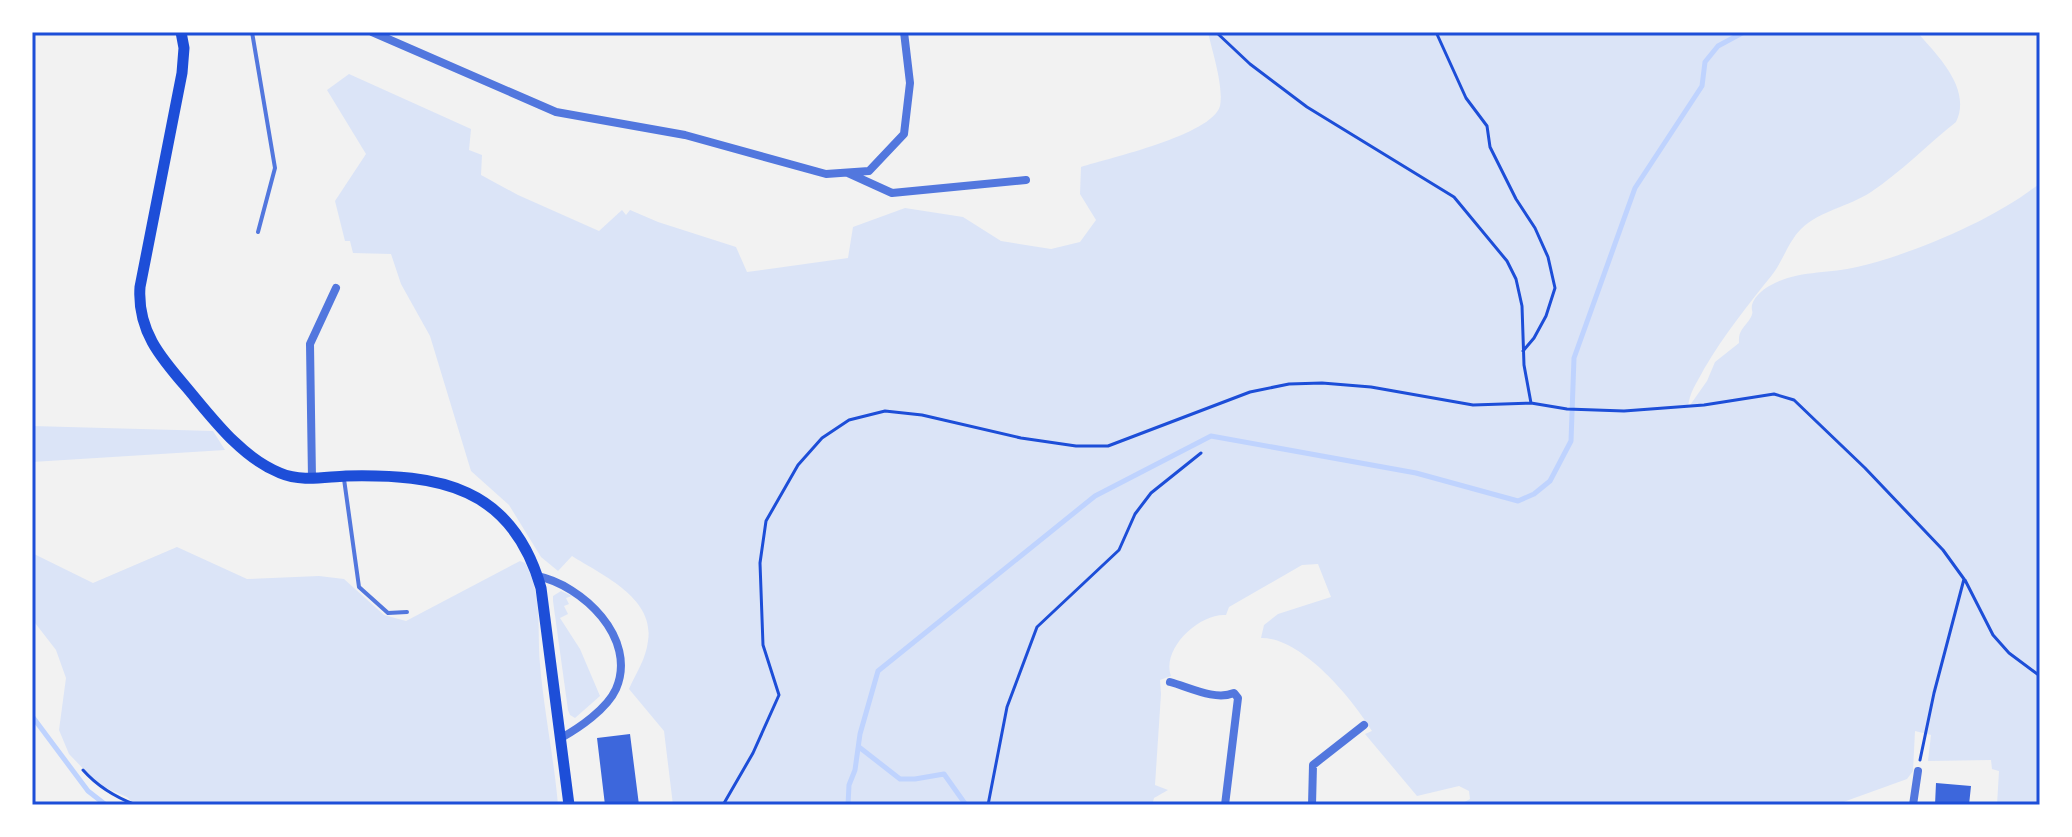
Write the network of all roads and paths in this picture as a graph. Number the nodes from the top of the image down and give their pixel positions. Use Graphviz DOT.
graph roads {
  1 [pos="181,32"];
  2 [pos="252,32"];
  3 [pos="372,32"];
  4 [pos="904,32"];
  5 [pos="1216,32"];
  6 [pos="1436,32"];
  7 [pos="847,173"];
  8 [pos="1026,180"];
  9 [pos="258,232"];
  10 [pos="336,288"];
  11 [pos="1523,351"];
  12 [pos="1531,403"];
  13 [pos="1201,453"];
  14 [pos="344,476"];
  15 [pos="312,479"];
  16 [pos="537,576"];
  17 [pos="1964,579"];
  18 [pos="407,612"];
  19 [pos="2040,676"];
  20 [pos="1170,682"];
  21 [pos="1364,725"];
  22 [pos="561,738"];
  23 [pos="83,770"];
  24 [pos="1918,771"];
  25 [pos="136,805"];
  26 [pos="569,805"];
  27 [pos="723,805"];
  28 [pos="988,805"];
  29 [pos="1225,805"];
  30 [pos="1312,805"];
  31 [pos="1913,805"];
  1 -- 15 [label="main road"];
  2 -- 9 [label="lane"];
  3 -- 7 [label="street"];
  4 -- 7 [label="street"];
  5 -- 11 [label="path"];
  6 -- 11 [label="path"];
  7 -- 8 [label="street"];
  10 -- 15 [label="street"];
  11 -- 12 [label="path"];
  12 -- 17 [label="path"];
  12 -- 27 [label="path"];
  13 -- 28 [label="path"];
  14 -- 15 [label="main road"];
  14 -- 16 [label="main road"];
  14 -- 18 [label="lane"];
  16 -- 22 [label="main road"];
  16 -- 22 [label="street"];
  17 -- 19 [label="path"];
  17 -- 24 [label="path"];
  20 -- 29 [label="street"];
  21 -- 30 [label="street"];
  22 -- 26 [label="main road"];
  23 -- 25 [label="path"];
  24 -- 31 [label="street"];
}
